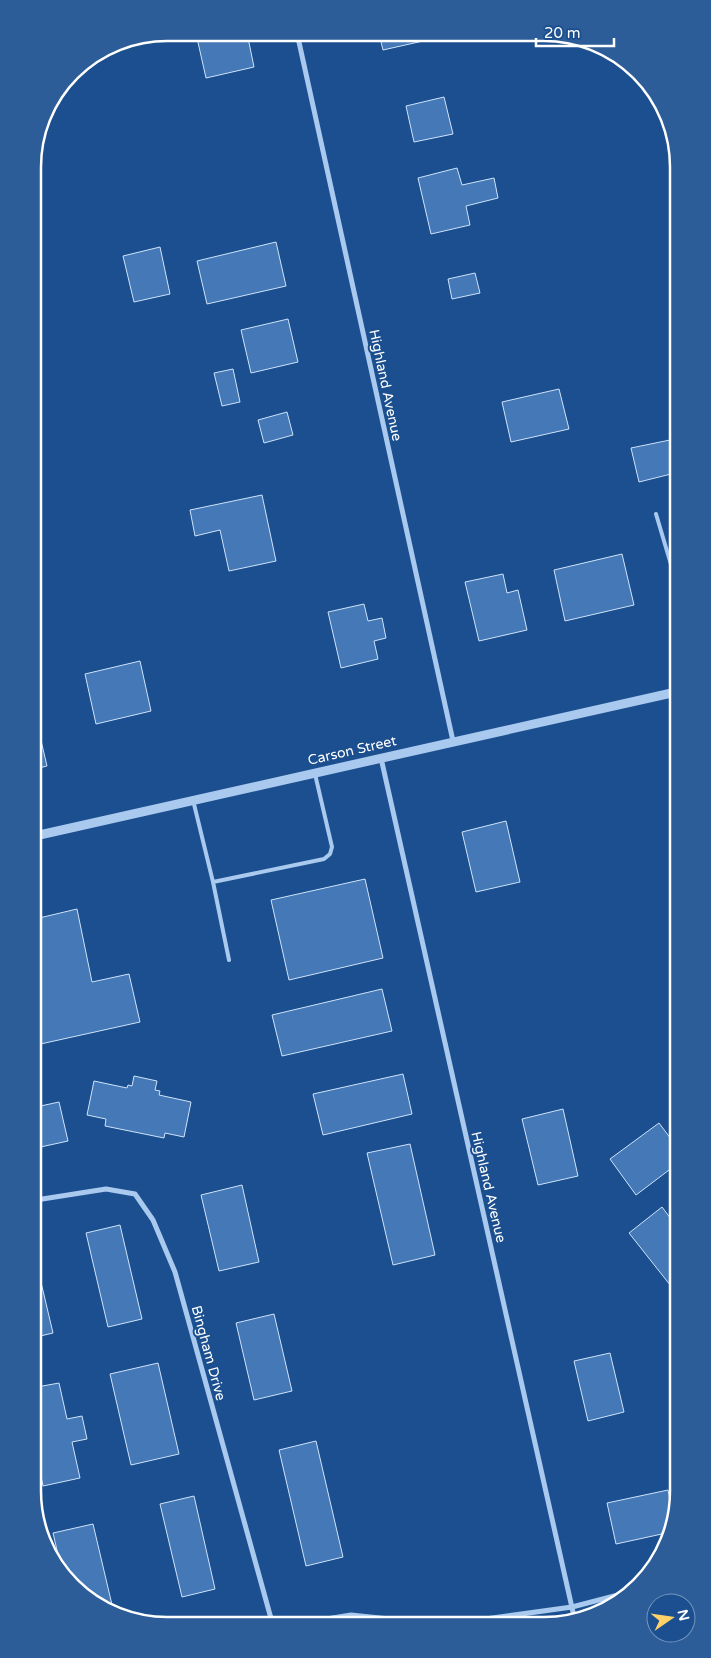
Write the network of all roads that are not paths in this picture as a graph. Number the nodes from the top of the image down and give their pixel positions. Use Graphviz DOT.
graph roads {
  1 [pos="299,42"];
  2 [pos="656,514"];
  3 [pos="670,560"];
  4 [pos="670,693"];
  5 [pos="453,742"];
  6 [pos="381,758"];
  7 [pos="315,773"];
  8 [pos="193,800"];
  9 [pos="41,835"];
  10 [pos="213,882"];
  11 [pos="229,960"];
  12 [pos="41,1199"];
  13 [pos="612,1596"];
  14 [pos="572,1607"];
  15 [pos="573,1613"];
  16 [pos="271,1617"];
  17 [pos="339,1617"];
  18 [pos="370,1617"];
  19 [pos="500,1617"];
  1 -- 5 [label="street, Highland Avenue"];
  2 -- 3 [label="lane"];
  4 -- 5 [label="street, Carson Street"];
  5 -- 6 [label="street, Carson Street"];
  6 -- 7 [label="street, Carson Street"];
  6 -- 14 [label="street, Highland Avenue"];
  7 -- 8 [label="street, Carson Street"];
  7 -- 10 [label="lane"];
  8 -- 9 [label="street, Carson Street"];
  8 -- 10 [label="lane"];
  10 -- 11 [label="lane"];
  12 -- 16 [label="street, Bingham Drive"];
  13 -- 14 [label="street"];
  14 -- 15 [label="street, Highland Avenue"];
  14 -- 19 [label="street"];
  17 -- 18 [label="street"];
}
